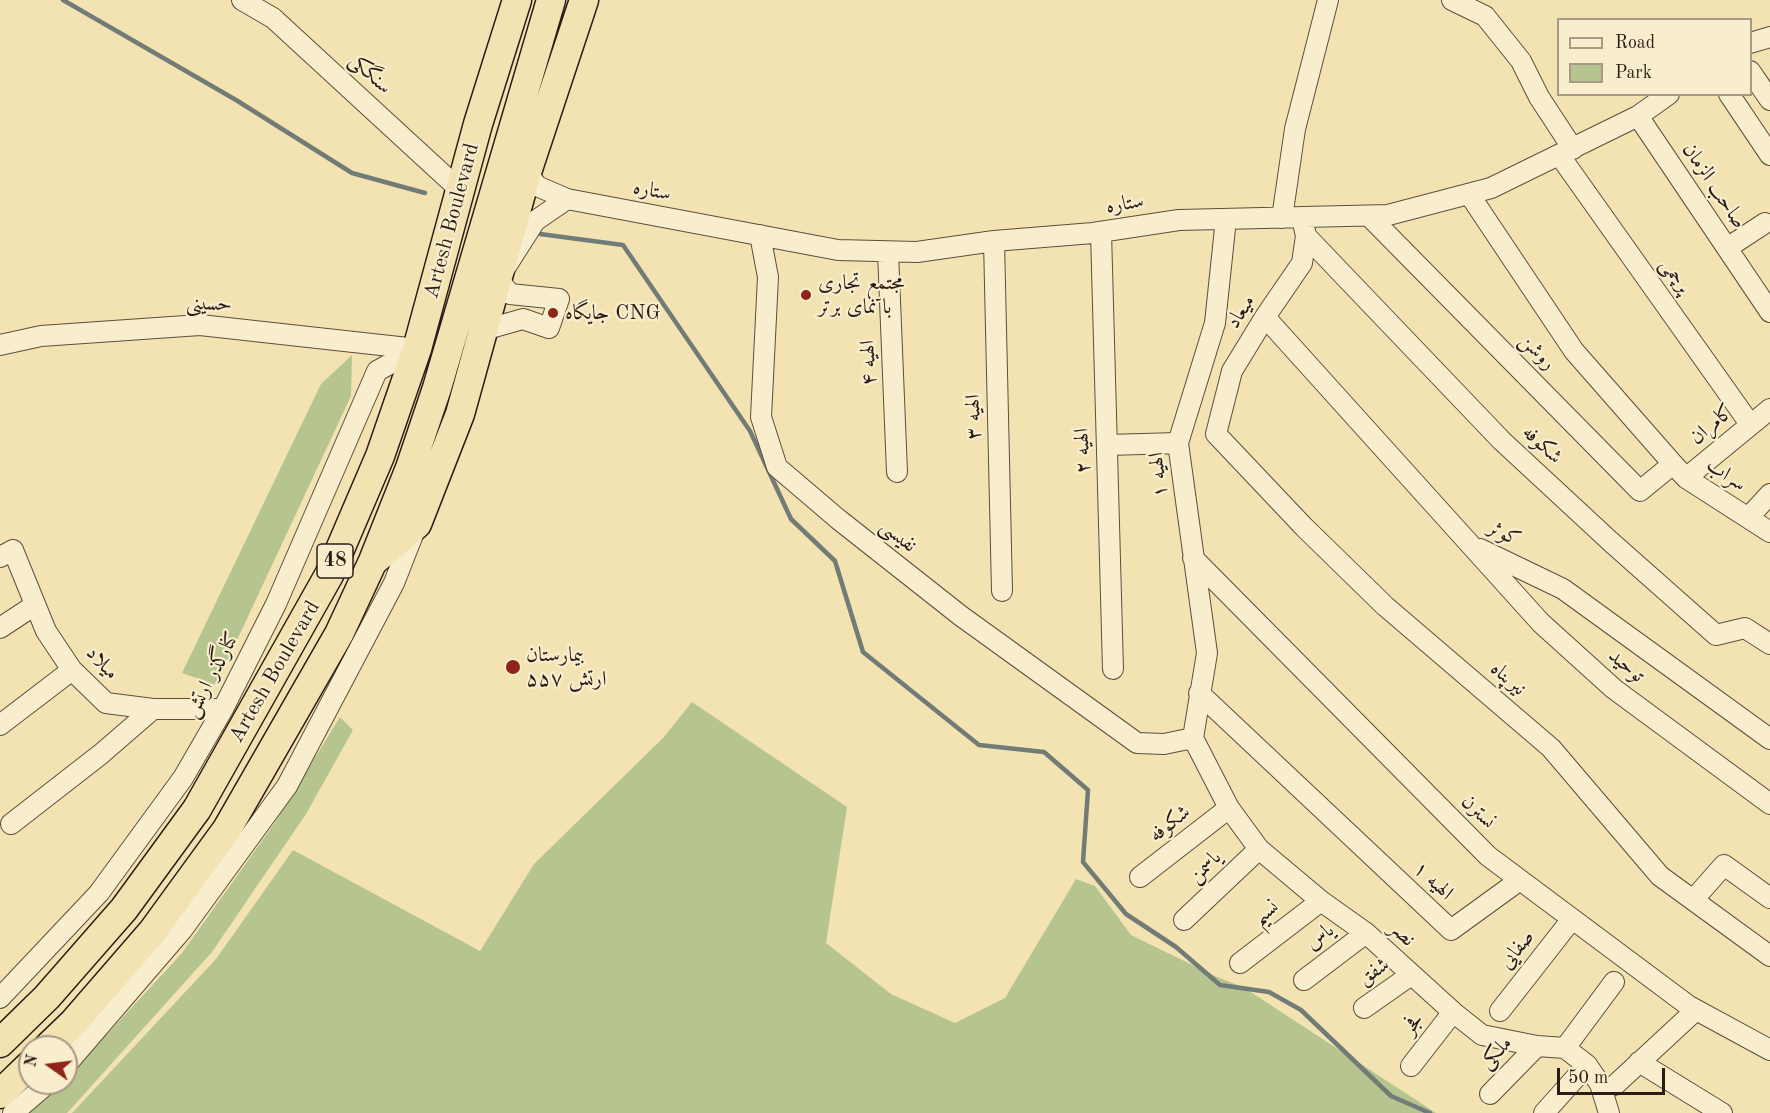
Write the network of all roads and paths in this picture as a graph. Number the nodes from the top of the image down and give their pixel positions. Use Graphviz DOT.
graph roads {
  1 [pos="242,0"];
  2 [pos="517,0"];
  3 [pos="551,0"];
  4 [pos="568,0"];
  5 [pos="584,0"];
  6 [pos="1328,0"];
  7 [pos="1452,0"];
  8 [pos="1770,37"];
  9 [pos="1752,42"];
  10 [pos="1752,74"];
  11 [pos="1666,96"];
  12 [pos="1730,96"];
  13 [pos="1770,100"];
  14 [pos="1638,116"];
  15 [pos="1567,153"];
  16 [pos="1770,155"];
  17 [pos="527,172"];
  18 [pos="460,189"];
  19 [pos="1469,194"];
  20 [pos="567,199"];
  21 [pos="1369,216"];
  22 [pos="1282,218"];
  23 [pos="1226,219"];
  24 [pos="1765,223"];
  25 [pos="1304,227"];
  26 [pos="1101,232"];
  27 [pos="760,236"];
  28 [pos="994,241"];
  29 [pos="478,246"];
  30 [pos="1727,248"];
  31 [pos="888,252"];
  32 [pos="498,279"];
  33 [pos="1770,312"];
  34 [pos="1265,317"];
  35 [pos="484,330"];
  36 [pos="0,345"];
  37 [pos="417,349"];
  38 [pos="1770,409"];
  39 [pos="1750,424"];
  40 [pos="1216,434"];
  41 [pos="1178,443"];
  42 [pos="1107,445"];
  43 [pos="1680,471"];
  44 [pos="897,472"];
  45 [pos="1770,494"];
  46 [pos="1748,518"];
  47 [pos="417,524"];
  48 [pos="1770,532"];
  49 [pos="1470,544"];
  50 [pos="7,553"];
  51 [pos="1194,558"];
  52 [pos="373,561"];
  53 [pos="1002,591"];
  54 [pos="35,604"];
  55 [pos="0,628"];
  56 [pos="1770,644"];
  57 [pos="1113,669"];
  58 [pos="72,670"];
  59 [pos="1199,693"];
  60 [pos="153,709"];
  61 [pos="223,709"];
  62 [pos="0,725"];
  63 [pos="1193,738"];
  64 [pos="1770,739"];
  65 [pos="183,778"];
  66 [pos="282,792"];
  67 [pos="1770,804"];
  68 [pos="1229,808"];
  69 [pos="11,824"];
  70 [pos="182,830"];
  71 [pos="220,839"];
  72 [pos="1259,849"];
  73 [pos="159,861"];
  74 [pos="112,875"];
  75 [pos="1140,877"];
  76 [pos="1521,880"];
  77 [pos="1770,898"];
  78 [pos="1693,900"];
  79 [pos="1321,901"];
  80 [pos="1572,919"];
  81 [pos="1185,920"];
  82 [pos="1366,933"];
  83 [pos="46,951"];
  84 [pos="1770,956"];
  85 [pos="1240,963"];
  86 [pos="70,971"];
  87 [pos="1411,975"];
  88 [pos="1304,980"];
  89 [pos="1614,982"];
  90 [pos="0,999"];
  91 [pos="1364,1008"];
  92 [pos="1696,1010"];
  93 [pos="1500,1011"];
  94 [pos="1454,1012"];
  95 [pos="60,1035"];
  96 [pos="0,1043"];
  97 [pos="1537,1046"];
  98 [pos="1564,1048"];
  99 [pos="1770,1050"];
  100 [pos="78,1051"];
  101 [pos="1640,1062"];
  102 [pos="1587,1065"];
  103 [pos="1411,1066"];
  104 [pos="18,1077"];
  105 [pos="1615,1085"];
  106 [pos="0,1094"];
  107 [pos="1490,1094"];
  108 [pos="34,1095"];
  109 [pos="13,1113"];
  110 [pos="1544,1113"];
  111 [pos="1610,1113"];
  112 [pos="1722,1113"];
  1 -- 18 [label="street, سنگکی"];
  2 -- 18 [label="highway, Artesh Boulevard / 48"];
  3 -- 29 [label="highway, Artesh Boulevard"];
  4 -- 29 [label="highway, 48"];
  5 -- 17 [label="highway"];
  6 -- 22 [label="street"];
  7 -- 15 [label="street"];
  8 -- 9 [label="street"];
  10 -- 13 [label="street"];
  11 -- 14 [label="street, ستاره"];
  12 -- 16 [label="street"];
  14 -- 15 [label="street, ستاره"];
  14 -- 30 [label="street, صاحب الزمان"];
  15 -- 19 [label="street, ستاره"];
  15 -- 39 [label="street, پرچمی"];
  17 -- 20 [label="street, ستاره"];
  17 -- 32 [label="highway"];
  18 -- 37 [label="highway, Artesh Boulevard / 48"];
  19 -- 21 [label="street, ستاره"];
  19 -- 43 [label="street, سراب"];
  20 -- 27 [label="street, ستاره"];
  20 -- 32 [label="street"];
  21 -- 25 [label="street, ستاره"];
  21 -- 43 [label="street, روشن"];
  22 -- 23 [label="street, ستاره"];
  22 -- 25 [label="street, ستاره"];
  23 -- 26 [label="street, ستاره"];
  23 -- 41 [label="street, الهیه ۱"];
  24 -- 30 [label="street"];
  25 -- 34 [label="street, میعاد"];
  25 -- 56 [label="street, شکوفه"];
  26 -- 28 [label="street, ستاره"];
  26 -- 42 [label="street, الهیه ۲"];
  27 -- 31 [label="street, ستاره"];
  27 -- 63 [label="street, نفیسی"];
  28 -- 31 [label="street, ستاره"];
  28 -- 53 [label="street, الهیه ۳"];
  29 -- 52 [label="highway, Artesh Boulevard / 48"];
  30 -- 33 [label="street, صاحب الزمان"];
  31 -- 44 [label="street, الهیه ۴"];
  32 -- 35 [label="highway"];
  32 -- 35 [label="street"];
  34 -- 40 [label="street, میعاد"];
  34 -- 49 [label="street, کوثر"];
  35 -- 47 [label="highway"];
  36 -- 37 [label="street, حسینی"];
  37 -- 61 [label="street, کنارگذر ارتش"];
  37 -- 70 [label="highway, Artesh Boulevard / 48"];
  38 -- 39 [label="street, کامران"];
  39 -- 43 [label="street, کامران"];
  40 -- 78 [label="street, نیرپناه"];
  41 -- 42 [label="street"];
  41 -- 51 [label="street, الهیه ۱"];
  42 -- 57 [label="street, الهیه ۲"];
  43 -- 46 [label="street, سراب"];
  45 -- 46 [label="street"];
  46 -- 48 [label="street, سراب"];
  47 -- 52 [label="highway"];
  47 -- 66 [label="street"];
  49 -- 64 [label="street, کوثر"];
  49 -- 67 [label="street, توحید"];
  50 -- 54 [label="street, میلاد"];
  51 -- 59 [label="street, الهیه ۱"];
  51 -- 76 [label="street, نسترن"];
  52 -- 71 [label="highway, Artesh Boulevard / 48"];
  54 -- 55 [label="street"];
  54 -- 58 [label="street, میلاد"];
  58 -- 60 [label="street, میلاد"];
  58 -- 62 [label="street"];
  59 -- 63 [label="street, الهیه ۱"];
  59 -- 76 [label="street, الهیه ۱"];
  60 -- 61 [label="street, میلاد"];
  60 -- 69 [label="street"];
  61 -- 65 [label="street, کنارگذر ارتش"];
  63 -- 68 [label="street, نصر"];
  65 -- 70 [label="street"];
  65 -- 74 [label="street, کنارگذر ارتش"];
  66 -- 71 [label="street"];
  66 -- 100 [label="street"];
  68 -- 72 [label="street, نصر"];
  68 -- 75 [label="street, شکوفه"];
  70 -- 73 [label="highway, Artesh Boulevard / 48"];
  71 -- 95 [label="highway, Artesh Boulevard / 48"];
  72 -- 79 [label="street, نصر"];
  72 -- 81 [label="street, یاسمن"];
  73 -- 74 [label="street"];
  73 -- 86 [label="highway, Artesh Boulevard / 48"];
  74 -- 83 [label="street, کنارگذر ارتش"];
  76 -- 80 [label="street, نسترن"];
  77 -- 78 [label="street"];
  78 -- 84 [label="street, نیرپناه"];
  79 -- 82 [label="street, نصر"];
  79 -- 85 [label="street, نسیم"];
  80 -- 92 [label="street, نسترن"];
  80 -- 93 [label="street, صفایی"];
  82 -- 87 [label="street, نصر"];
  82 -- 88 [label="street, یاس"];
  83 -- 86 [label="street"];
  83 -- 90 [label="street, کنارگذر ارتش"];
  86 -- 96 [label="highway, Artesh Boulevard / 48"];
  87 -- 91 [label="street, شفق"];
  87 -- 94 [label="street, نصر"];
  89 -- 98 [label="street"];
  92 -- 99 [label="street, نسترن"];
  92 -- 101 [label="street"];
  94 -- 97 [label="street, نصر"];
  94 -- 103 [label="street, فجر"];
  97 -- 98 [label="street, نصر"];
  97 -- 107 [label="street, ملکی"];
  98 -- 102 [label="street"];
  101 -- 105 [label="street"];
  101 -- 112 [label="street"];
  102 -- 110 [label="street"];
  102 -- 111 [label="street"];
  104 -- 106 [label="highway"];
  108 -- 109 [label="street"];
}
